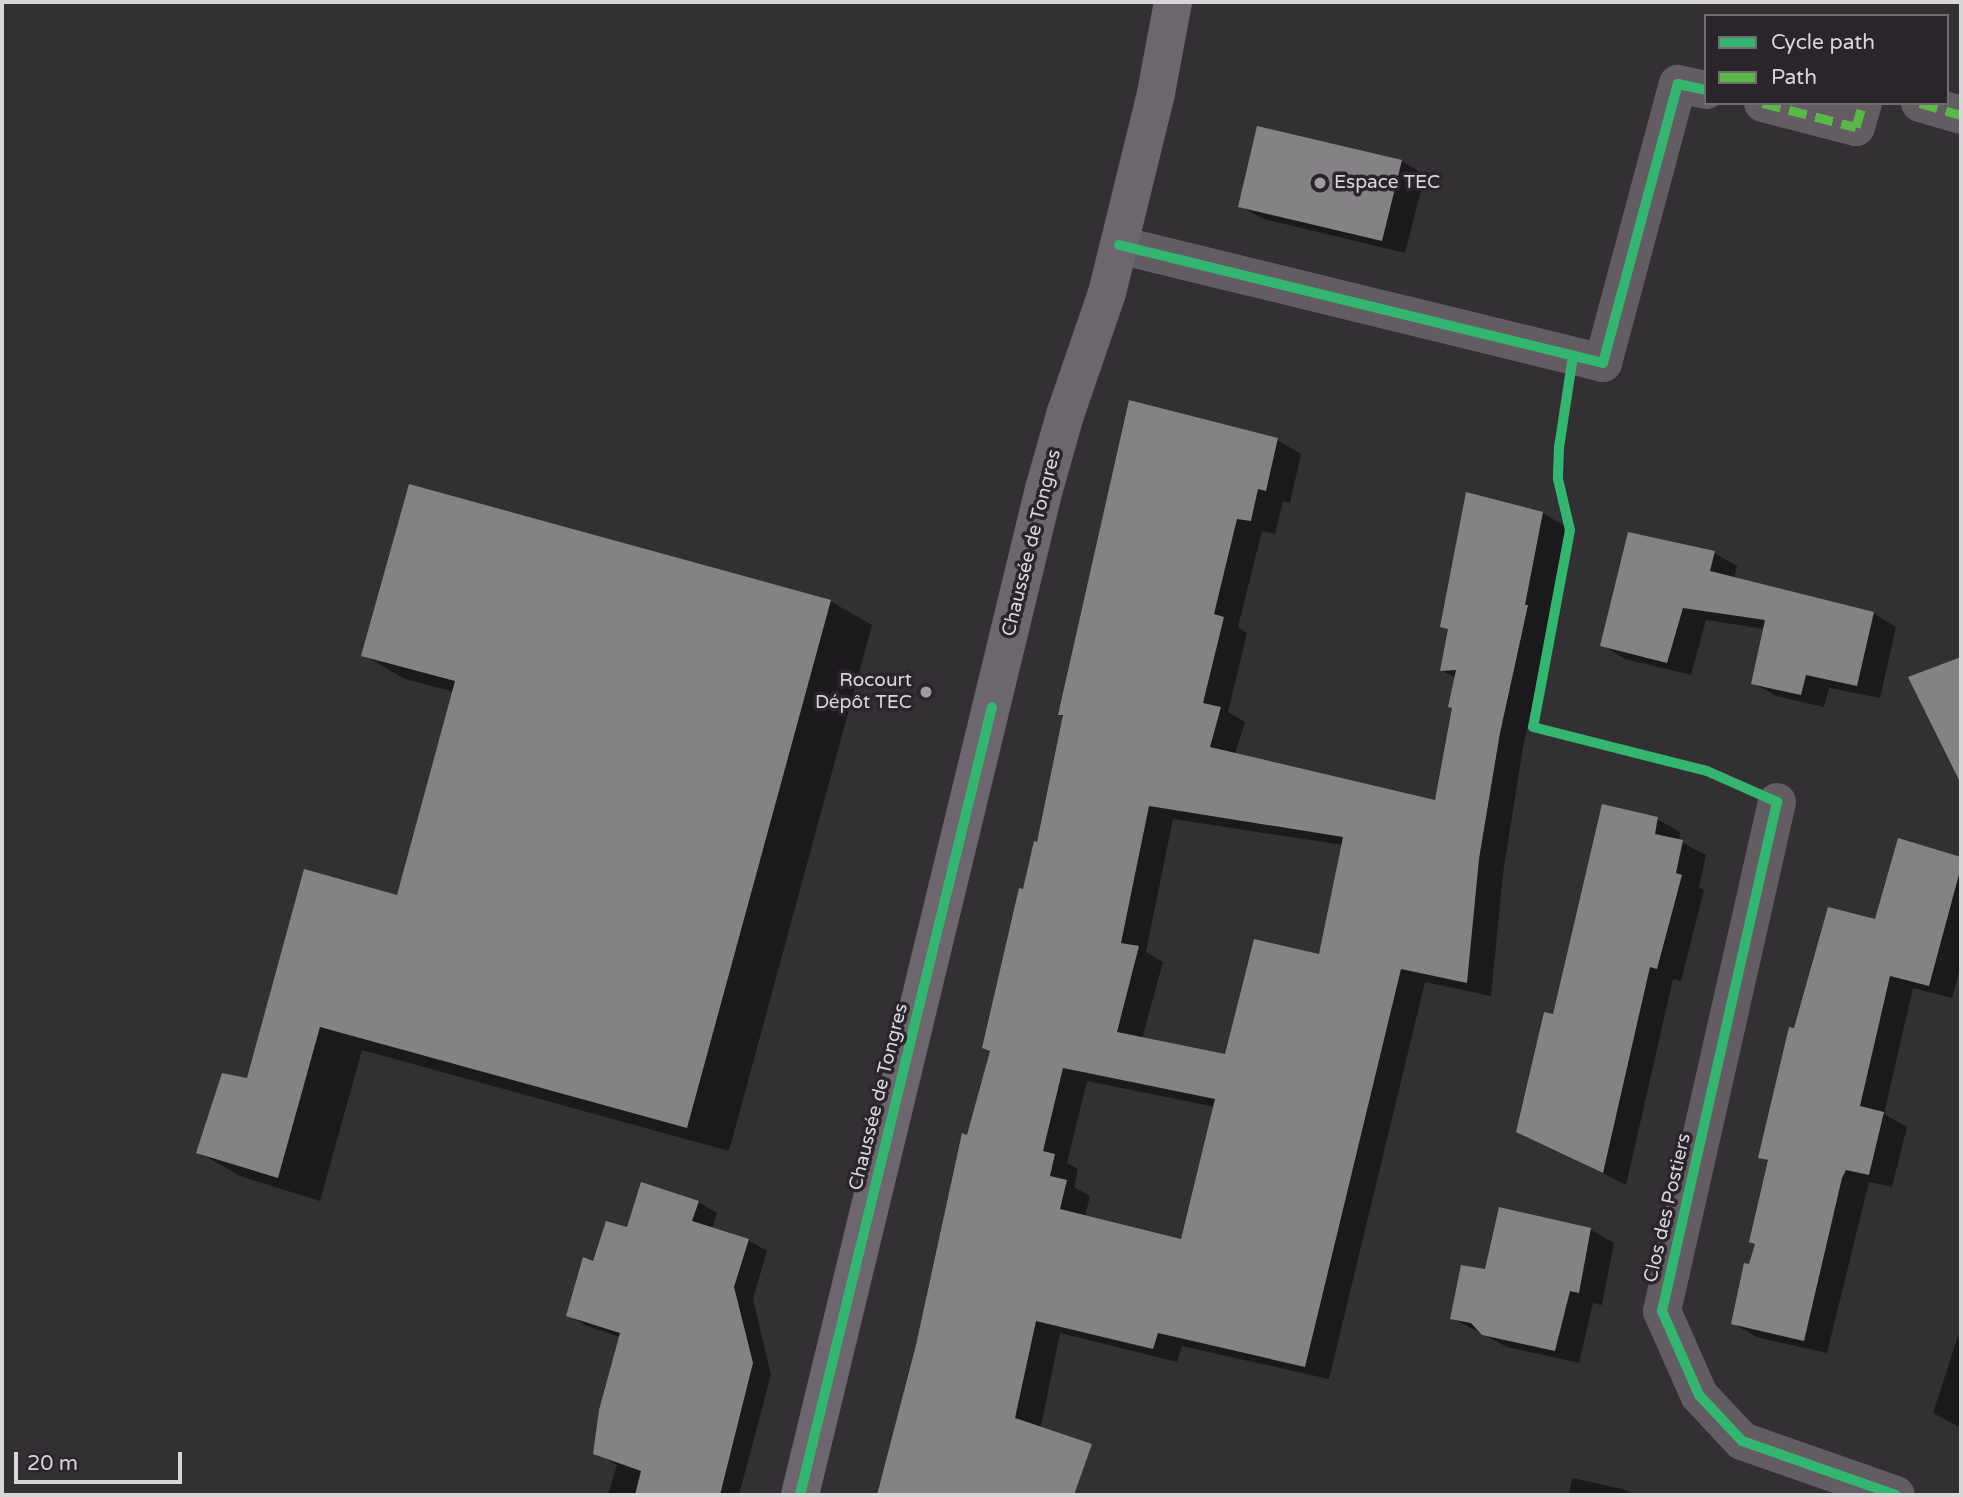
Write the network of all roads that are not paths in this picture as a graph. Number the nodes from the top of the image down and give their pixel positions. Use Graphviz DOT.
graph roads {
  1 [pos="1173,2"];
  2 [pos="1704,90"];
  3 [pos="1771,105"];
  4 [pos="1862,105"];
  5 [pos="1927,105"];
  6 [pos="1961,115"];
  7 [pos="1119,245"];
  8 [pos="1777,802"];
  9 [pos="800,1495"];
  10 [pos="1896,1495"];
  1 -- 7 [label="main road, Chaussée de Tongres"];
  2 -- 7 [label="street"];
  3 -- 4 [label="street"];
  5 -- 6 [label="street"];
  7 -- 9 [label="main road, Chaussée de Tongres"];
  8 -- 10 [label="street, Clos des Postiers"];
}
